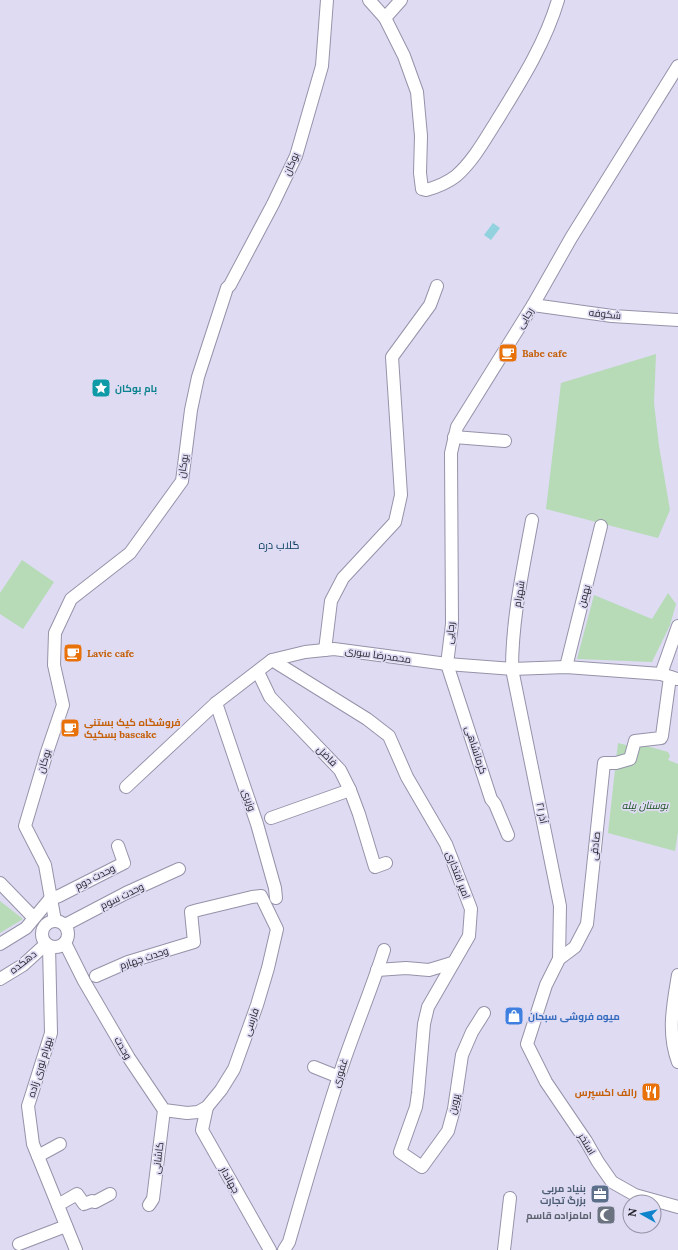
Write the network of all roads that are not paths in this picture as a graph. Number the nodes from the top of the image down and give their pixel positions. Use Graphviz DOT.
graph roads {
  1 [pos="327,0"];
  2 [pos="369,0"];
  3 [pos="401,0"];
  4 [pos="558,0"];
  5 [pos="385,18"];
  6 [pos="678,66"];
  7 [pos="437,286"];
  8 [pos="533,305"];
  9 [pos="678,320"];
  10 [pos="454,437"];
  11 [pos="505,441"];
  12 [pos="532,520"];
  13 [pos="601,526"];
  14 [pos="678,626"];
  15 [pos="325,650"];
  16 [pos="272,660"];
  17 [pos="447,664"];
  18 [pos="566,667"];
  19 [pos="512,669"];
  20 [pos="258,672"];
  21 [pos="670,677"];
  22 [pos="216,703"];
  23 [pos="126,787"];
  24 [pos="350,790"];
  25 [pos="271,818"];
  26 [pos="508,835"];
  27 [pos="118,846"];
  28 [pos="386,864"];
  29 [pos="179,869"];
  30 [pos="0,883"];
  31 [pos="276,898"];
  32 [pos="50,899"];
  33 [pos="34,918"];
  34 [pos="60,923"];
  35 [pos="277,930"];
  36 [pos="65,943"];
  37 [pos="0,944"];
  38 [pos="47,945"];
  39 [pos="384,950"];
  40 [pos="559,959"];
  41 [pos="452,964"];
  42 [pos="377,970"];
  43 [pos="678,975"];
  44 [pos="96,976"];
  45 [pos="0,979"];
  46 [pos="484,1013"];
  47 [pos="527,1044"];
  48 [pos="678,1062"];
  49 [pos="314,1067"];
  50 [pos="339,1077"];
  51 [pos="207,1107"];
  52 [pos="164,1110"];
  53 [pos="60,1144"];
  54 [pos="400,1152"];
  55 [pos="38,1156"];
  56 [pos="110,1194"];
  57 [pos="510,1198"];
  58 [pos="58,1205"];
  59 [pos="149,1205"];
  60 [pos="678,1207"];
  61 [pos="66,1226"];
  62 [pos="19,1244"];
  63 [pos="76,1250"];
  64 [pos="270,1250"];
  65 [pos="284,1250"];
  66 [pos="504,1250"];
  1 -- 32 [label="street, بوکان"];
  2 -- 5 [label="street"];
  3 -- 5 [label="street"];
  4 -- 5 [label="street"];
  6 -- 8 [label="street, رجایی"];
  7 -- 15 [label="street"];
  8 -- 9 [label="street, شکوفه"];
  8 -- 10 [label="street, رجایی"];
  10 -- 11 [label="street"];
  10 -- 17 [label="street, رجایی"];
  12 -- 19 [label="street, شهرام"];
  13 -- 18 [label="street, بهمن"];
  14 -- 21 [label="street"];
  15 -- 16 [label="street, محمدرضا سوری"];
  15 -- 17 [label="street, محمدرضا سوری"];
  16 -- 20 [label="street, محمدرضا سوری"];
  16 -- 41 [label="street, امیر افتخاری"];
  17 -- 19 [label="street, محمدرضا سوری"];
  17 -- 26 [label="street, کرمانشاهی"];
  18 -- 19 [label="street, محمدرضا سوری"];
  18 -- 21 [label="street, محمدرضا سوری"];
  19 -- 40 [label="street, ۲۱ آذر"];
  20 -- 22 [label="street, محمدرضا سوری"];
  20 -- 24 [label="street, فاضل"];
  21 -- 40 [label="street, صادقی"];
  22 -- 23 [label="street, محمدرضا سوری"];
  22 -- 31 [label="street, وزیری"];
  24 -- 25 [label="street"];
  24 -- 28 [label="street, فاضل"];
  27 -- 32 [label="street, وحدت دوم"];
  29 -- 34 [label="street, وحدت سوم"];
  30 -- 33 [label="street"];
  32 -- 33 [label="street"];
  32 -- 34 [label="street, بوکان"];
  33 -- 37 [label="street"];
  34 -- 36 [label="street"];
  34 -- 38 [label="street"];
  35 -- 44 [label="street, وحدت چهارم"];
  35 -- 51 [label="street, فارسی"];
  36 -- 38 [label="street"];
  36 -- 52 [label="street, وحدت"];
  38 -- 45 [label="street, دهکده"];
  38 -- 55 [label="street, بهرام نوری زاده"];
  39 -- 42 [label="street, غفوری"];
  40 -- 47 [label="street, صادقی"];
  41 -- 42 [label="street"];
  41 -- 54 [label="street, امیر افتخاری"];
  42 -- 50 [label="street, غفوری"];
  43 -- 48 [label="street"];
  46 -- 54 [label="street, پروین"];
  47 -- 60 [label="street, استخر"];
  49 -- 50 [label="street"];
  50 -- 65 [label="street, غفوری"];
  51 -- 52 [label="street"];
  51 -- 64 [label="street, جهاندار"];
  52 -- 59 [label="street, کاشانی"];
  53 -- 55 [label="street"];
  55 -- 58 [label="street, بهرام نوری زاده"];
  56 -- 58 [label="street"];
  57 -- 66 [label="street"];
  58 -- 61 [label="street, بهرام نوری زاده"];
  61 -- 62 [label="street"];
  61 -- 63 [label="street, بهرام نوری زاده"];
}
